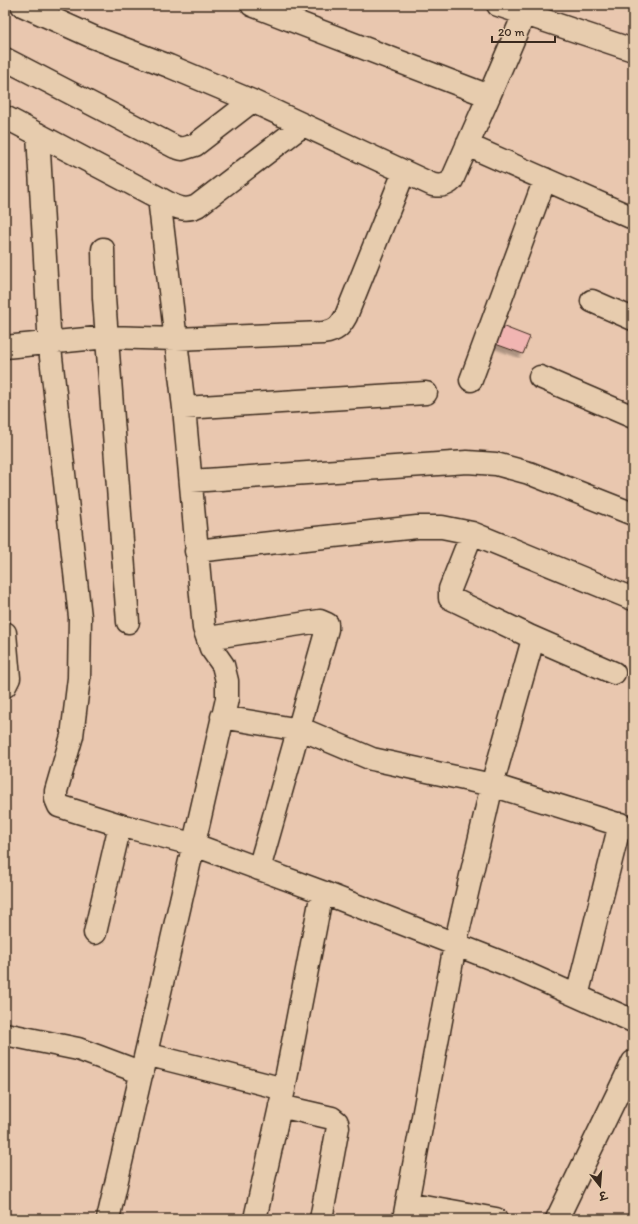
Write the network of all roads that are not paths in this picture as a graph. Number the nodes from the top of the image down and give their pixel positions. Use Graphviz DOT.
graph roads {
  1 [pos="22,5"];
  2 [pos="252,5"];
  3 [pos="498,5"];
  4 [pos="526,10"];
  5 [pos="633,50"];
  6 [pos="5,59"];
  7 [pos="489,96"];
  8 [pos="252,101"];
  9 [pos="5,117"];
  10 [pos="303,125"];
  11 [pos="38,134"];
  12 [pos="467,145"];
  13 [pos="404,172"];
  14 [pos="545,180"];
  15 [pos="159,198"];
  16 [pos="633,218"];
  17 [pos="103,249"];
  18 [pos="592,301"];
  19 [pos="633,319"];
  20 [pos="107,337"];
  21 [pos="176,339"];
  22 [pos="50,343"];
  23 [pos="5,347"];
  24 [pos="540,377"];
  25 [pos="471,380"];
  26 [pos="426,393"];
  27 [pos="184,408"];
  28 [pos="633,417"];
  29 [pos="190,480"];
  30 [pos="633,514"];
  31 [pos="472,533"];
  32 [pos="196,551"];
  33 [pos="633,599"];
  34 [pos="128,622"];
  35 [pos="5,632"];
  36 [pos="529,636"];
  37 [pos="208,638"];
  38 [pos="614,674"];
  39 [pos="5,686"];
  40 [pos="222,717"];
  41 [pos="299,730"];
  42 [pos="492,785"];
  43 [pos="120,825"];
  44 [pos="626,827"];
  45 [pos="192,844"];
  46 [pos="259,869"];
  47 [pos="322,892"];
  48 [pos="95,933"];
  49 [pos="455,945"];
  50 [pos="577,996"];
  51 [pos="633,1021"];
  52 [pos="5,1034"];
  53 [pos="633,1062"];
  54 [pos="144,1063"];
  55 [pos="282,1098"];
  56 [pos="405,1211"];
  57 [pos="108,1219"];
  58 [pos="254,1219"];
  59 [pos="321,1219"];
  60 [pos="496,1219"];
  61 [pos="557,1219"];
  1 -- 8 [label="street"];
  2 -- 7 [label="street"];
  3 -- 4 [label="street"];
  4 -- 5 [label="street"];
  4 -- 7 [label="street"];
  6 -- 8 [label="street"];
  7 -- 12 [label="street"];
  8 -- 10 [label="street"];
  9 -- 11 [label="street"];
  10 -- 13 [label="street"];
  10 -- 15 [label="street"];
  11 -- 15 [label="street"];
  11 -- 22 [label="street"];
  12 -- 13 [label="street"];
  12 -- 14 [label="street"];
  13 -- 21 [label="street"];
  14 -- 16 [label="street"];
  14 -- 25 [label="street"];
  15 -- 21 [label="street"];
  17 -- 20 [label="street"];
  18 -- 19 [label="street"];
  20 -- 21 [label="street"];
  20 -- 22 [label="street"];
  20 -- 34 [label="street"];
  21 -- 27 [label="street"];
  22 -- 23 [label="street"];
  22 -- 43 [label="street"];
  24 -- 28 [label="street"];
  26 -- 27 [label="street"];
  27 -- 29 [label="street"];
  29 -- 30 [label="street"];
  29 -- 32 [label="street"];
  31 -- 32 [label="street"];
  31 -- 33 [label="street"];
  31 -- 36 [label="street"];
  32 -- 37 [label="street"];
  35 -- 39 [label="street"];
  36 -- 38 [label="street"];
  36 -- 42 [label="street"];
  37 -- 40 [label="street"];
  37 -- 41 [label="street"];
  40 -- 41 [label="street"];
  40 -- 45 [label="street"];
  41 -- 42 [label="street"];
  41 -- 46 [label="street"];
  42 -- 44 [label="street"];
  42 -- 49 [label="street"];
  43 -- 45 [label="street"];
  43 -- 48 [label="street"];
  44 -- 50 [label="street"];
  45 -- 46 [label="street"];
  45 -- 54 [label="street"];
  46 -- 47 [label="street"];
  47 -- 49 [label="street"];
  47 -- 55 [label="street"];
  49 -- 50 [label="street"];
  49 -- 56 [label="street"];
  50 -- 51 [label="street"];
  52 -- 54 [label="street"];
  53 -- 61 [label="street"];
  54 -- 55 [label="street"];
  54 -- 57 [label="street"];
  55 -- 58 [label="street"];
  55 -- 59 [label="street"];
  56 -- 60 [label="street"];
}
